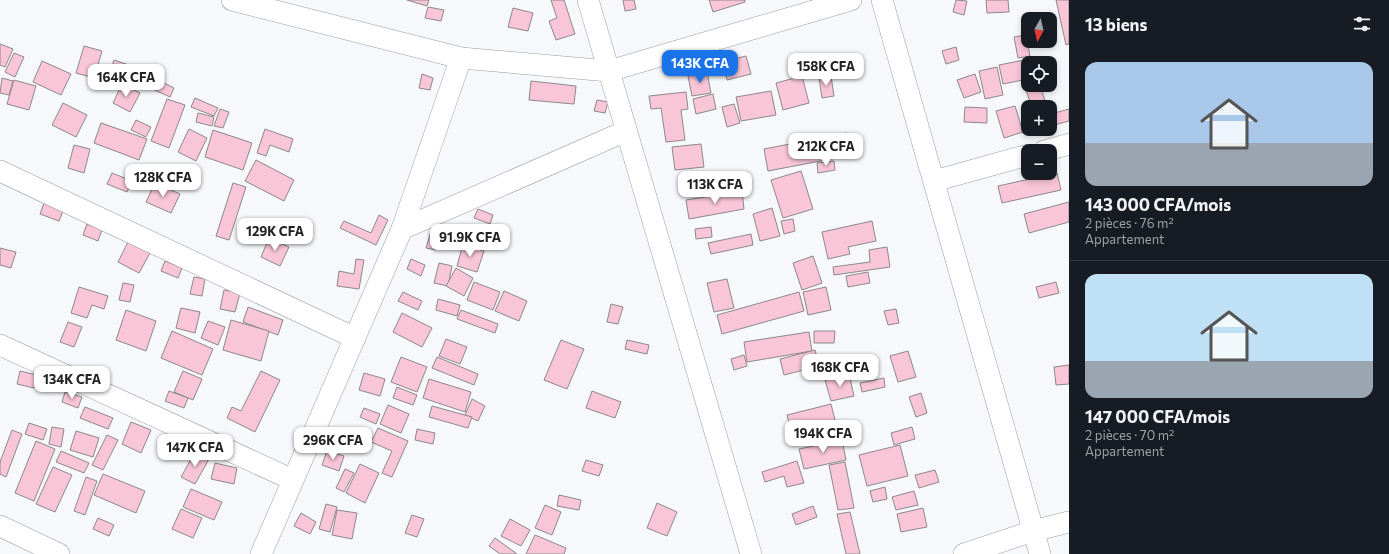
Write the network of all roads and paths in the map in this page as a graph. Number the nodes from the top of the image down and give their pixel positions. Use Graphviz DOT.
graph roads {
  1 [pos="232,0"];
  2 [pos="588,0"];
  3 [pos="851,0"];
  4 [pos="882,0"];
  5 [pos="461,58"];
  6 [pos="609,71"];
  7 [pos="626,131"];
  8 [pos="1069,144"];
  9 [pos="1057,147"];
  10 [pos="1021,157"];
  11 [pos="0,171"];
  12 [pos="934,181"];
  13 [pos="402,229"];
  14 [pos="355,338"];
  15 [pos="0,345"];
  16 [pos="293,480"];
  17 [pos="1069,522"];
  18 [pos="0,526"];
  19 [pos="1033,531"];
  20 [pos="59,554"];
  21 [pos="261,554"];
  22 [pos="752,554"];
  23 [pos="964,554"];
  24 [pos="1040,554"];
  1 -- 5 [label="street"];
  2 -- 6 [label="street"];
  3 -- 6 [label="street"];
  4 -- 12 [label="street"];
  5 -- 6 [label="street"];
  5 -- 13 [label="street"];
  6 -- 7 [label="street"];
  7 -- 13 [label="street"];
  7 -- 22 [label="street"];
  8 -- 9 [label="street"];
  10 -- 12 [label="street"];
  11 -- 14 [label="street"];
  12 -- 19 [label="street"];
  13 -- 14 [label="street"];
  14 -- 16 [label="street"];
  15 -- 16 [label="street"];
  16 -- 21 [label="street"];
  17 -- 19 [label="street"];
  18 -- 20 [label="street"];
  19 -- 23 [label="street"];
  19 -- 24 [label="street"];
}
